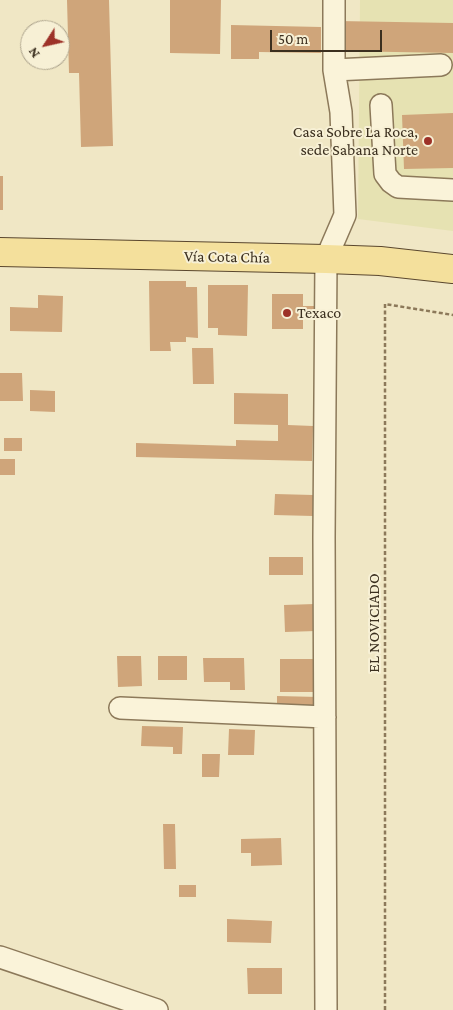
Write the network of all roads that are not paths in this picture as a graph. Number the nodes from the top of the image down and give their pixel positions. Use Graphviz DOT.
graph roads {
  1 [pos="334,0"];
  2 [pos="441,65"];
  3 [pos="334,70"];
  4 [pos="381,105"];
  5 [pos="453,190"];
  6 [pos="0,252"];
  7 [pos="326,259"];
  8 [pos="453,269"];
  9 [pos="120,708"];
  10 [pos="325,717"];
  11 [pos="0,958"];
  12 [pos="158,1010"];
  13 [pos="326,1010"];
  1 -- 3 [label="street"];
  2 -- 3 [label="street"];
  3 -- 7 [label="street"];
  4 -- 5 [label="street"];
  6 -- 7 [label="main road, Vía Cota Chía"];
  7 -- 8 [label="main road, Vía Cota Chía"];
  7 -- 10 [label="street"];
  9 -- 10 [label="street"];
  10 -- 13 [label="street"];
  11 -- 12 [label="street"];
}
